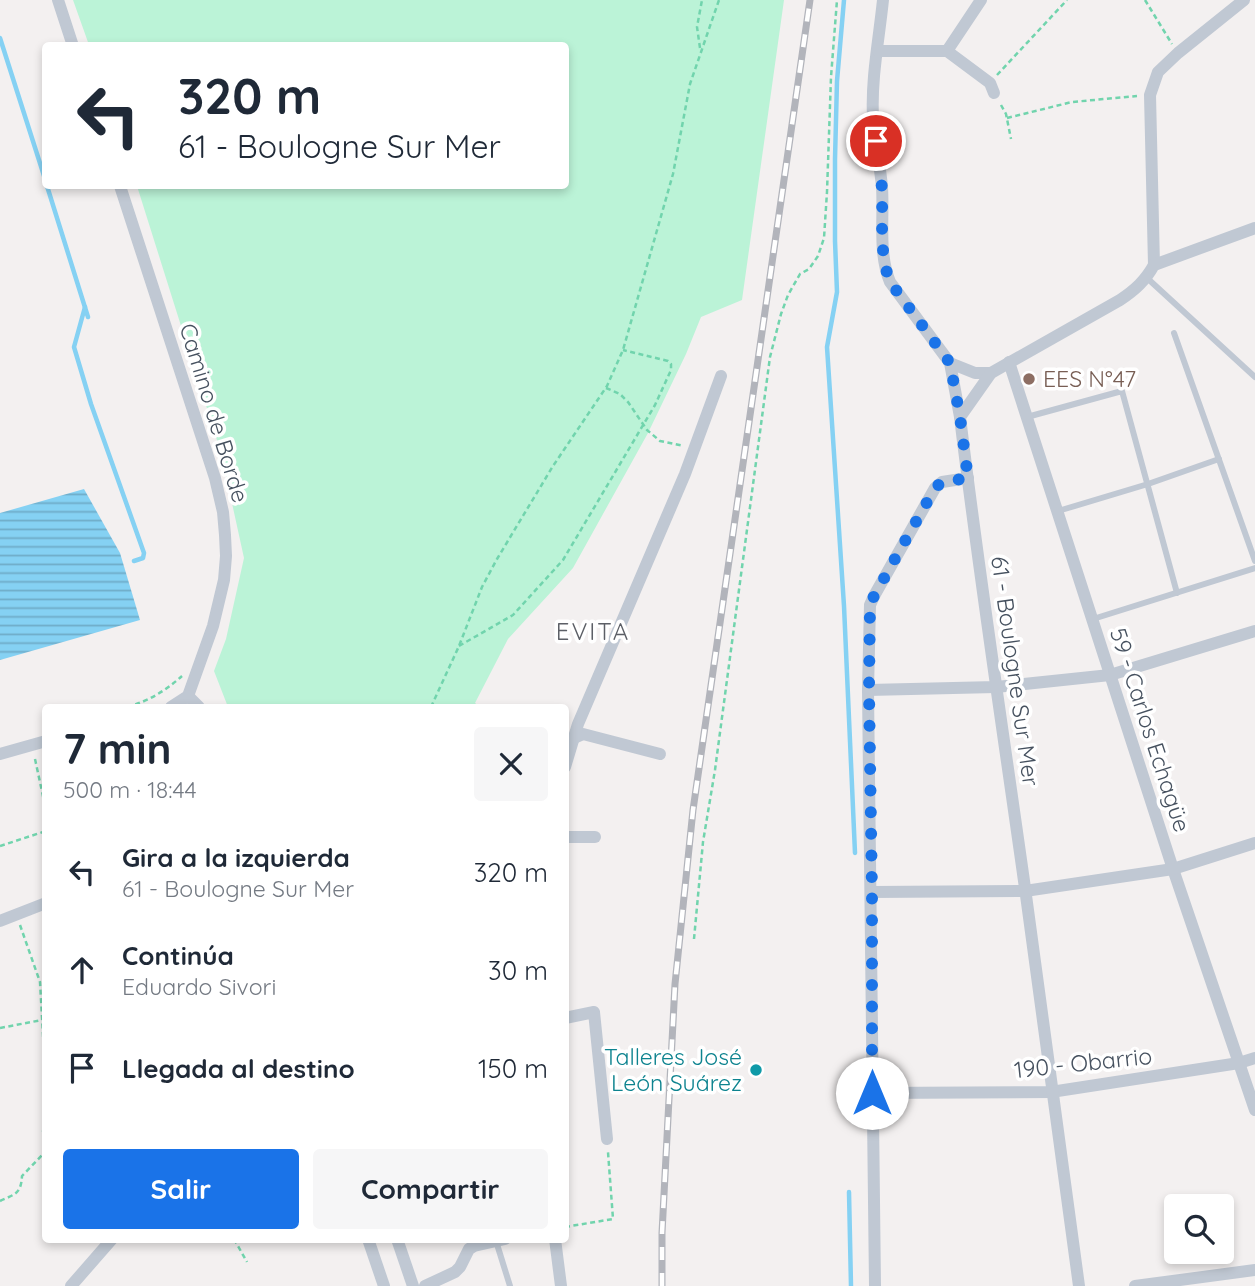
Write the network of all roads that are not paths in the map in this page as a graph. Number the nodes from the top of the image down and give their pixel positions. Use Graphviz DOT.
graph roads {
  1 [pos="58,0"];
  2 [pos="883,0"];
  3 [pos="982,0"];
  4 [pos="1244,0"];
  5 [pos="73,42"];
  6 [pos="878,51"];
  7 [pos="947,51"];
  8 [pos="992,88"];
  9 [pos="121,189"];
  10 [pos="1255,228"];
  11 [pos="1154,265"];
  12 [pos="1147,278"];
  13 [pos="1174,333"];
  14 [pos="1009,362"];
  15 [pos="950,363"];
  16 [pos="991,373"];
  17 [pos="721,376"];
  18 [pos="1255,377"];
  19 [pos="960,417"];
  20 [pos="1027,417"];
  21 [pos="1219,459"];
  22 [pos="968,478"];
  23 [pos="1148,484"];
  24 [pos="1058,511"];
  25 [pos="1255,561"];
  26 [pos="1255,568"];
  27 [pos="1177,593"];
  28 [pos="1092,619"];
  29 [pos="1255,631"];
  30 [pos="1110,675"];
  31 [pos="996,687"];
  32 [pos="869,690"];
  33 [pos="188,696"];
  34 [pos="177,704"];
  35 [pos="197,704"];
  36 [pos="574,738"];
  37 [pos="42,742"];
  38 [pos="0,754"];
  39 [pos="569,754"];
  40 [pos="660,754"];
  41 [pos="569,836"];
  42 [pos="596,837"];
  43 [pos="1255,843"];
  44 [pos="1173,869"];
  45 [pos="1026,891"];
  46 [pos="872,892"];
  47 [pos="42,905"];
  48 [pos="0,922"];
  49 [pos="569,1017"];
  50 [pos="1255,1058"];
  51 [pos="1239,1063"];
  52 [pos="1051,1092"];
  53 [pos="872,1093"];
  54 [pos="1255,1110"];
  55 [pos="607,1139"];
  56 [pos="109,1243"];
  57 [pos="369,1243"];
  58 [pos="398,1243"];
  59 [pos="486,1243"];
  60 [pos="500,1243"];
  61 [pos="556,1243"];
  62 [pos="1255,1270"];
  63 [pos="71,1286"];
  64 [pos="384,1286"];
  65 [pos="413,1286"];
  66 [pos="425,1286"];
  67 [pos="510,1286"];
  68 [pos="561,1286"];
  69 [pos="875,1286"];
  70 [pos="1079,1286"];
  71 [pos="1135,1286"];
  1 -- 5 [label="street"];
  2 -- 6 [label="street"];
  3 -- 7 [label="street"];
  4 -- 11 [label="street"];
  6 -- 7 [label="street"];
  6 -- 15 [label="street"];
  7 -- 8 [label="street"];
  9 -- 33 [label="street, Camino de Borde"];
  10 -- 11 [label="street"];
  11 -- 12 [label="street"];
  12 -- 14 [label="street"];
  12 -- 18 [label="lane"];
  13 -- 21 [label="lane"];
  14 -- 16 [label="street"];
  14 -- 20 [label="street, 59 - Carlos Echagüe"];
  15 -- 16 [label="street"];
  15 -- 19 [label="street, 61 - Boulogne Sur Mer"];
  16 -- 19 [label="street"];
  17 -- 36 [label="street"];
  19 -- 22 [label="street, 61 - Boulogne Sur Mer"];
  20 -- 23 [label="lane"];
  20 -- 24 [label="street, 59 - Carlos Echagüe"];
  21 -- 23 [label="lane"];
  21 -- 25 [label="lane"];
  22 -- 31 [label="street, 61 - Boulogne Sur Mer"];
  22 -- 32 [label="street"];
  23 -- 24 [label="lane"];
  23 -- 27 [label="lane"];
  24 -- 28 [label="street, 59 - Carlos Echagüe"];
  26 -- 27 [label="lane"];
  27 -- 28 [label="lane"];
  28 -- 30 [label="street, 59 - Carlos Echagüe"];
  29 -- 30 [label="street"];
  30 -- 31 [label="street"];
  30 -- 44 [label="street, 59 - Carlos Echagüe"];
  31 -- 32 [label="street"];
  31 -- 45 [label="street, 61 - Boulogne Sur Mer"];
  32 -- 46 [label="street"];
  33 -- 34 [label="street"];
  33 -- 35 [label="street"];
  36 -- 39 [label="street"];
  36 -- 40 [label="street"];
  37 -- 38 [label="street"];
  41 -- 42 [label="street"];
  43 -- 44 [label="street"];
  44 -- 45 [label="street"];
  44 -- 51 [label="street, 59 - Carlos Echagüe"];
  45 -- 46 [label="street"];
  45 -- 52 [label="street, 61 - Boulogne Sur Mer"];
  46 -- 53 [label="street"];
  47 -- 48 [label="street"];
  49 -- 55 [label="street"];
  50 -- 51 [label="street, 190 - Obarrio"];
  51 -- 52 [label="street, 190 - Obarrio"];
  51 -- 54 [label="street, 59 - Carlos Echagüe"];
  52 -- 53 [label="street, 190 - Obarrio"];
  52 -- 70 [label="street, 61 - Boulogne Sur Mer"];
  53 -- 69 [label="street"];
  56 -- 63 [label="street"];
  57 -- 64 [label="street"];
  58 -- 65 [label="street"];
  59 -- 66 [label="street"];
  60 -- 67 [label="lane"];
  61 -- 68 [label="street"];
  62 -- 71 [label="street"];
}
